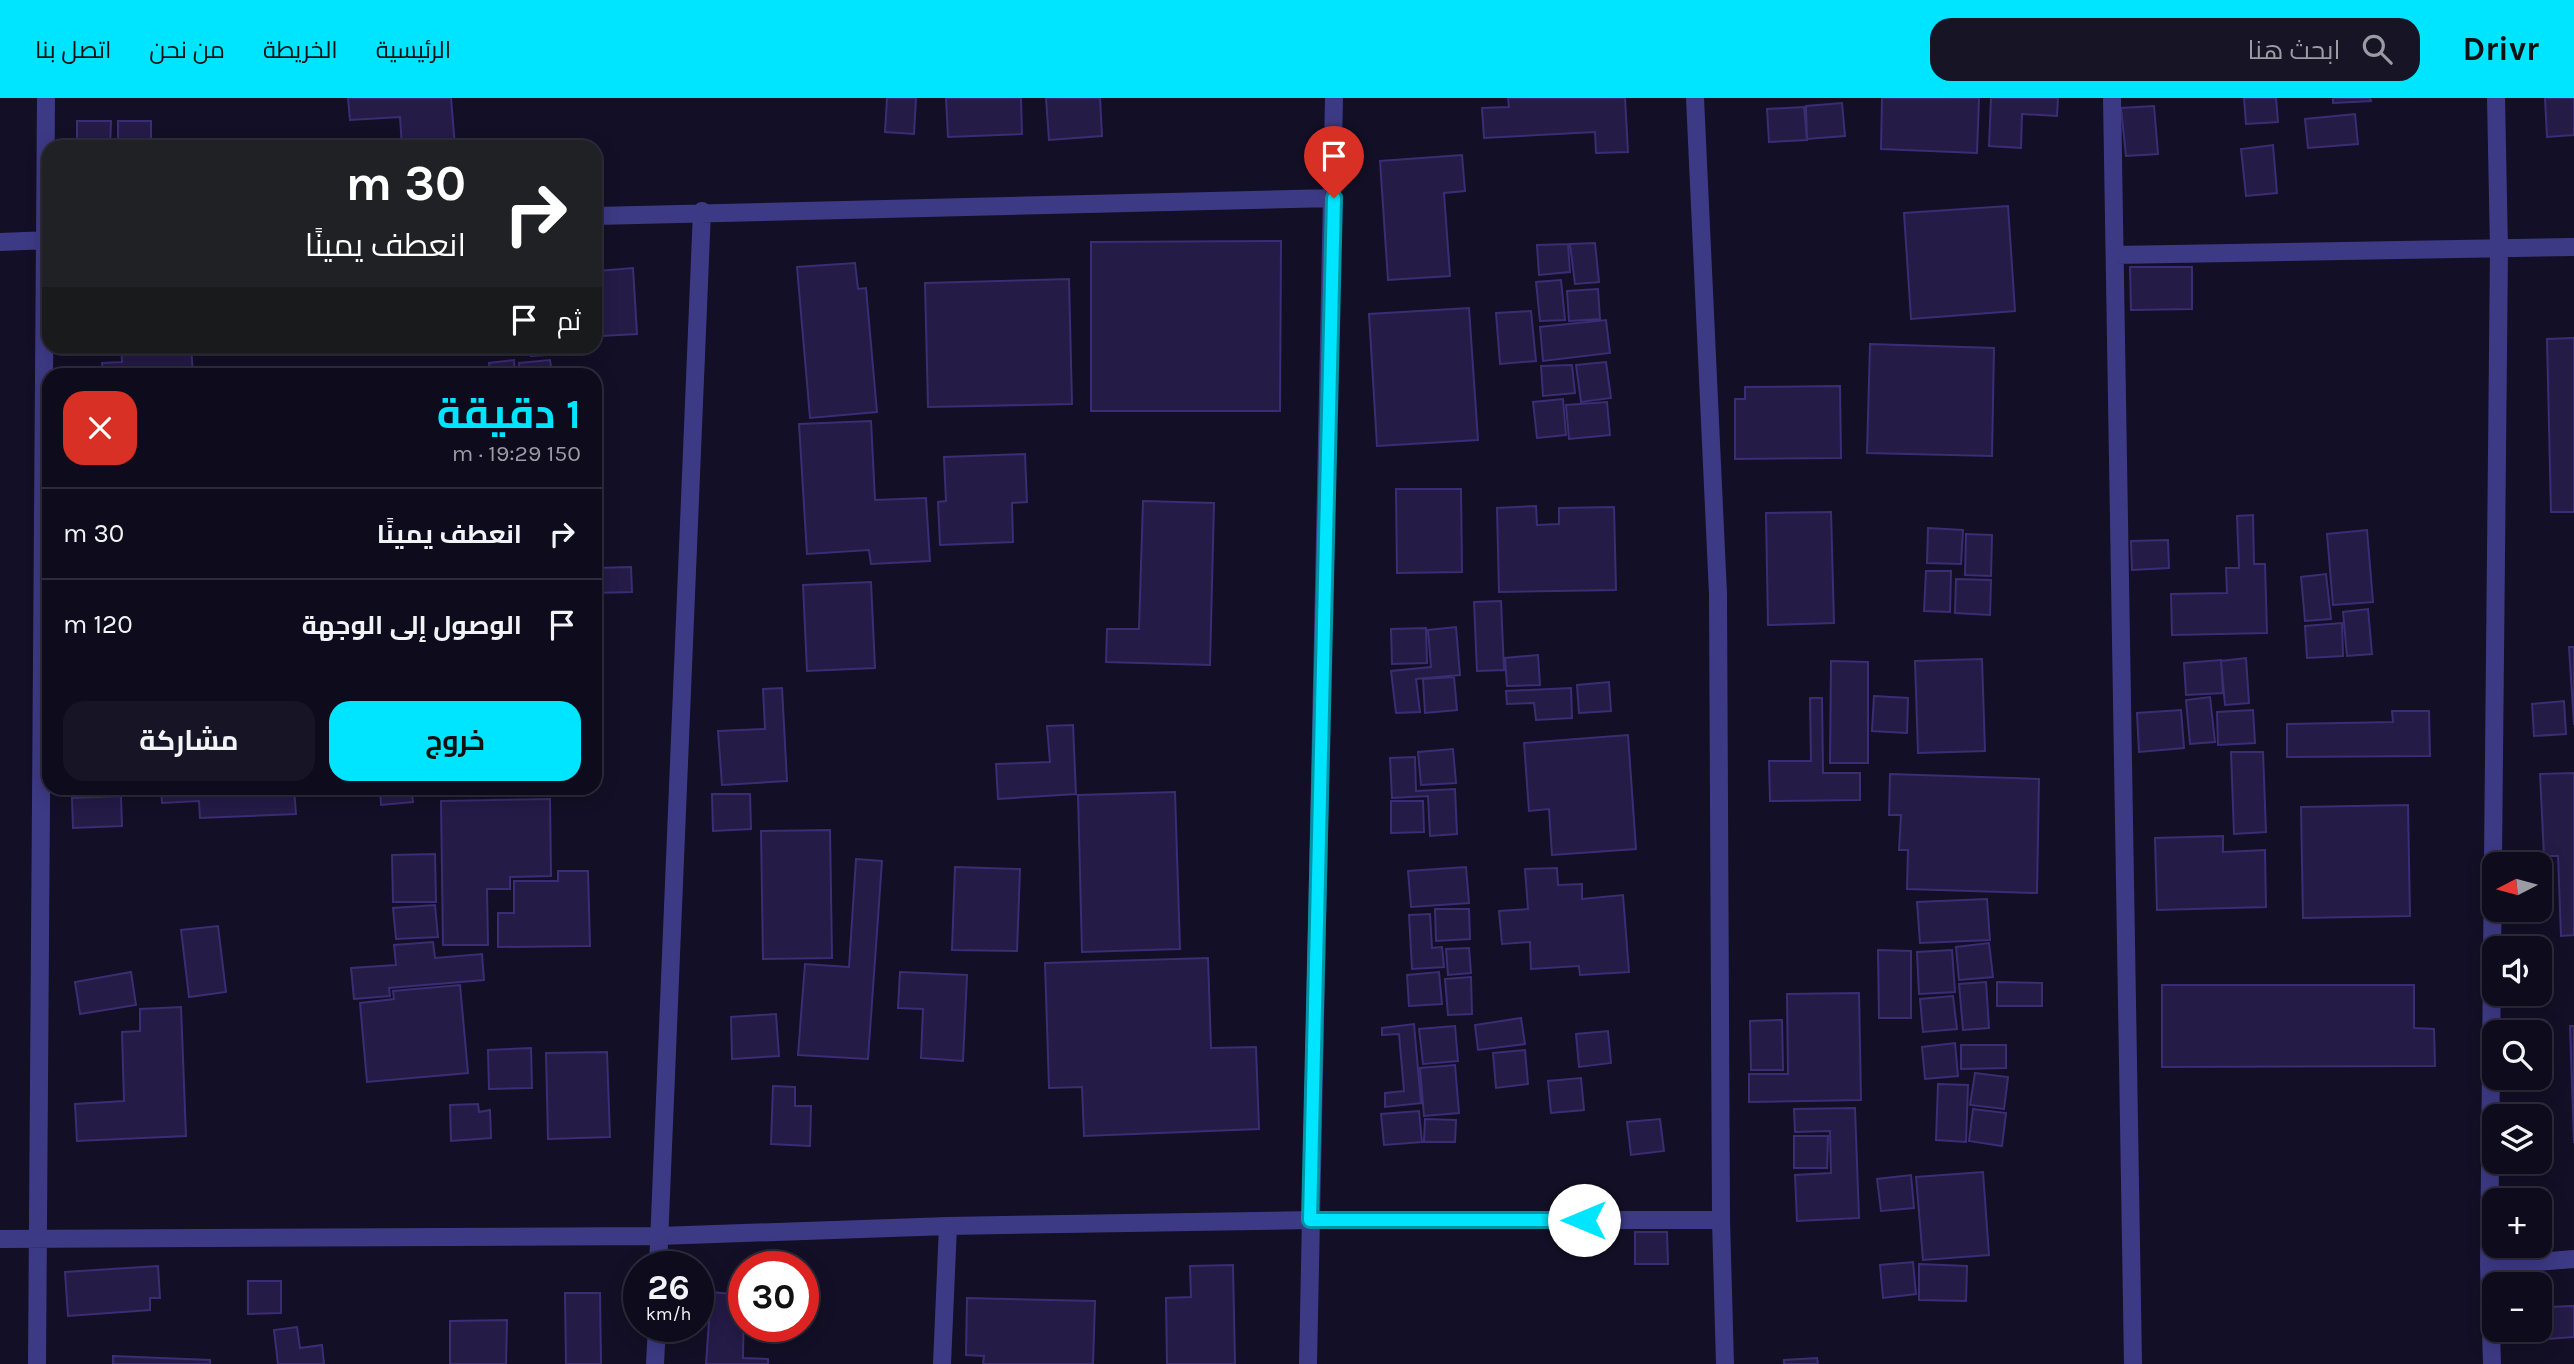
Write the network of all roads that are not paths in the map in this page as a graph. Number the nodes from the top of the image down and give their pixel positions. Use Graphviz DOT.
graph roads {
  1 [pos="46,98"];
  2 [pos="1334,98"];
  3 [pos="1695,98"];
  4 [pos="2112,98"];
  5 [pos="2496,98"];
  6 [pos="47,140"];
  7 [pos="1334,198"];
  8 [pos="702,211"];
  9 [pos="602,216"];
  10 [pos="42,240"];
  11 [pos="0,242"];
  12 [pos="2574,247"];
  13 [pos="2499,248"];
  14 [pos="2115,255"];
  15 [pos="42,795"];
  16 [pos="1310,1220"];
  17 [pos="1721,1220"];
  18 [pos="948,1226"];
  19 [pos="659,1236"];
  20 [pos="0,1238"];
  21 [pos="38,1239"];
  22 [pos="659,1251"];
  23 [pos="2574,1259"];
  24 [pos="2489,1266"];
  25 [pos="656,1342"];
  26 [pos="37,1364"];
  27 [pos="655,1364"];
  28 [pos="942,1364"];
  29 [pos="1308,1364"];
  30 [pos="1725,1364"];
  31 [pos="2133,1364"];
  32 [pos="2493,1364"];
  1 -- 6 [label="street"];
  2 -- 7 [label="street"];
  3 -- 17 [label="street"];
  4 -- 14 [label="street"];
  5 -- 13 [label="street"];
  7 -- 8 [label="street"];
  7 -- 16 [label="street"];
  8 -- 9 [label="street"];
  8 -- 19 [label="street"];
  10 -- 11 [label="street"];
  12 -- 13 [label="street"];
  13 -- 14 [label="street"];
  13 -- 24 [label="street"];
  14 -- 31 [label="street"];
  15 -- 21 [label="street"];
  16 -- 17 [label="street"];
  16 -- 18 [label="street"];
  16 -- 29 [label="street"];
  17 -- 30 [label="street"];
  18 -- 19 [label="street"];
  18 -- 28 [label="street"];
  19 -- 21 [label="street"];
  19 -- 22 [label="street"];
  20 -- 21 [label="street"];
  21 -- 26 [label="street"];
  23 -- 24 [label="street"];
  24 -- 32 [label="street"];
  25 -- 27 [label="street"];
}
